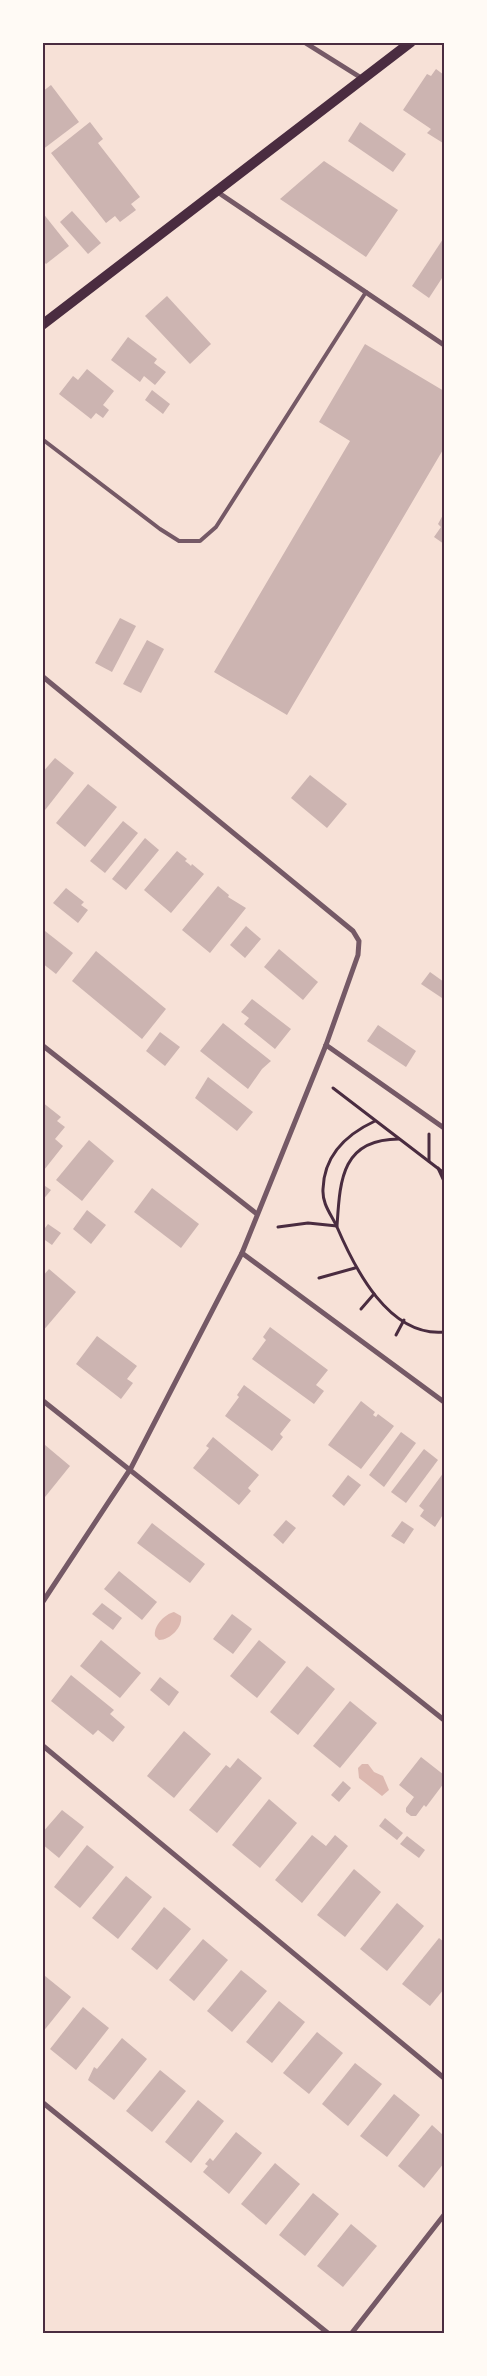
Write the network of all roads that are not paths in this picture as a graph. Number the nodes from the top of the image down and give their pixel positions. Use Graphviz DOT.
graph roads {
  1 [pos="304,42"];
  2 [pos="411,42"];
  3 [pos="364,79"];
  4 [pos="216,190"];
  5 [pos="366,292"];
  6 [pos="42,325"];
  7 [pos="444,345"];
  8 [pos="42,439"];
  9 [pos="42,676"];
  10 [pos="42,1045"];
  11 [pos="326,1045"];
  12 [pos="444,1128"];
  13 [pos="257,1214"];
  14 [pos="242,1253"];
  15 [pos="42,1400"];
  16 [pos="444,1402"];
  17 [pos="131,1468"];
  18 [pos="42,1603"];
  19 [pos="444,1720"];
  20 [pos="42,1745"];
  21 [pos="444,2078"];
  22 [pos="42,2102"];
  23 [pos="444,2215"];
  24 [pos="329,2334"];
  25 [pos="351,2334"];
  1 -- 3 [label="street"];
  2 -- 3 [label="main road"];
  3 -- 4 [label="main road"];
  4 -- 5 [label="street"];
  4 -- 6 [label="main road"];
  5 -- 7 [label="street"];
  5 -- 8 [label="lane"];
  9 -- 11 [label="street"];
  10 -- 13 [label="street"];
  11 -- 12 [label="street"];
  11 -- 13 [label="street"];
  13 -- 14 [label="street"];
  14 -- 16 [label="street"];
  14 -- 17 [label="street"];
  15 -- 17 [label="street"];
  17 -- 18 [label="street"];
  17 -- 19 [label="street"];
  20 -- 21 [label="street"];
  22 -- 24 [label="street"];
  23 -- 25 [label="street"];
}
